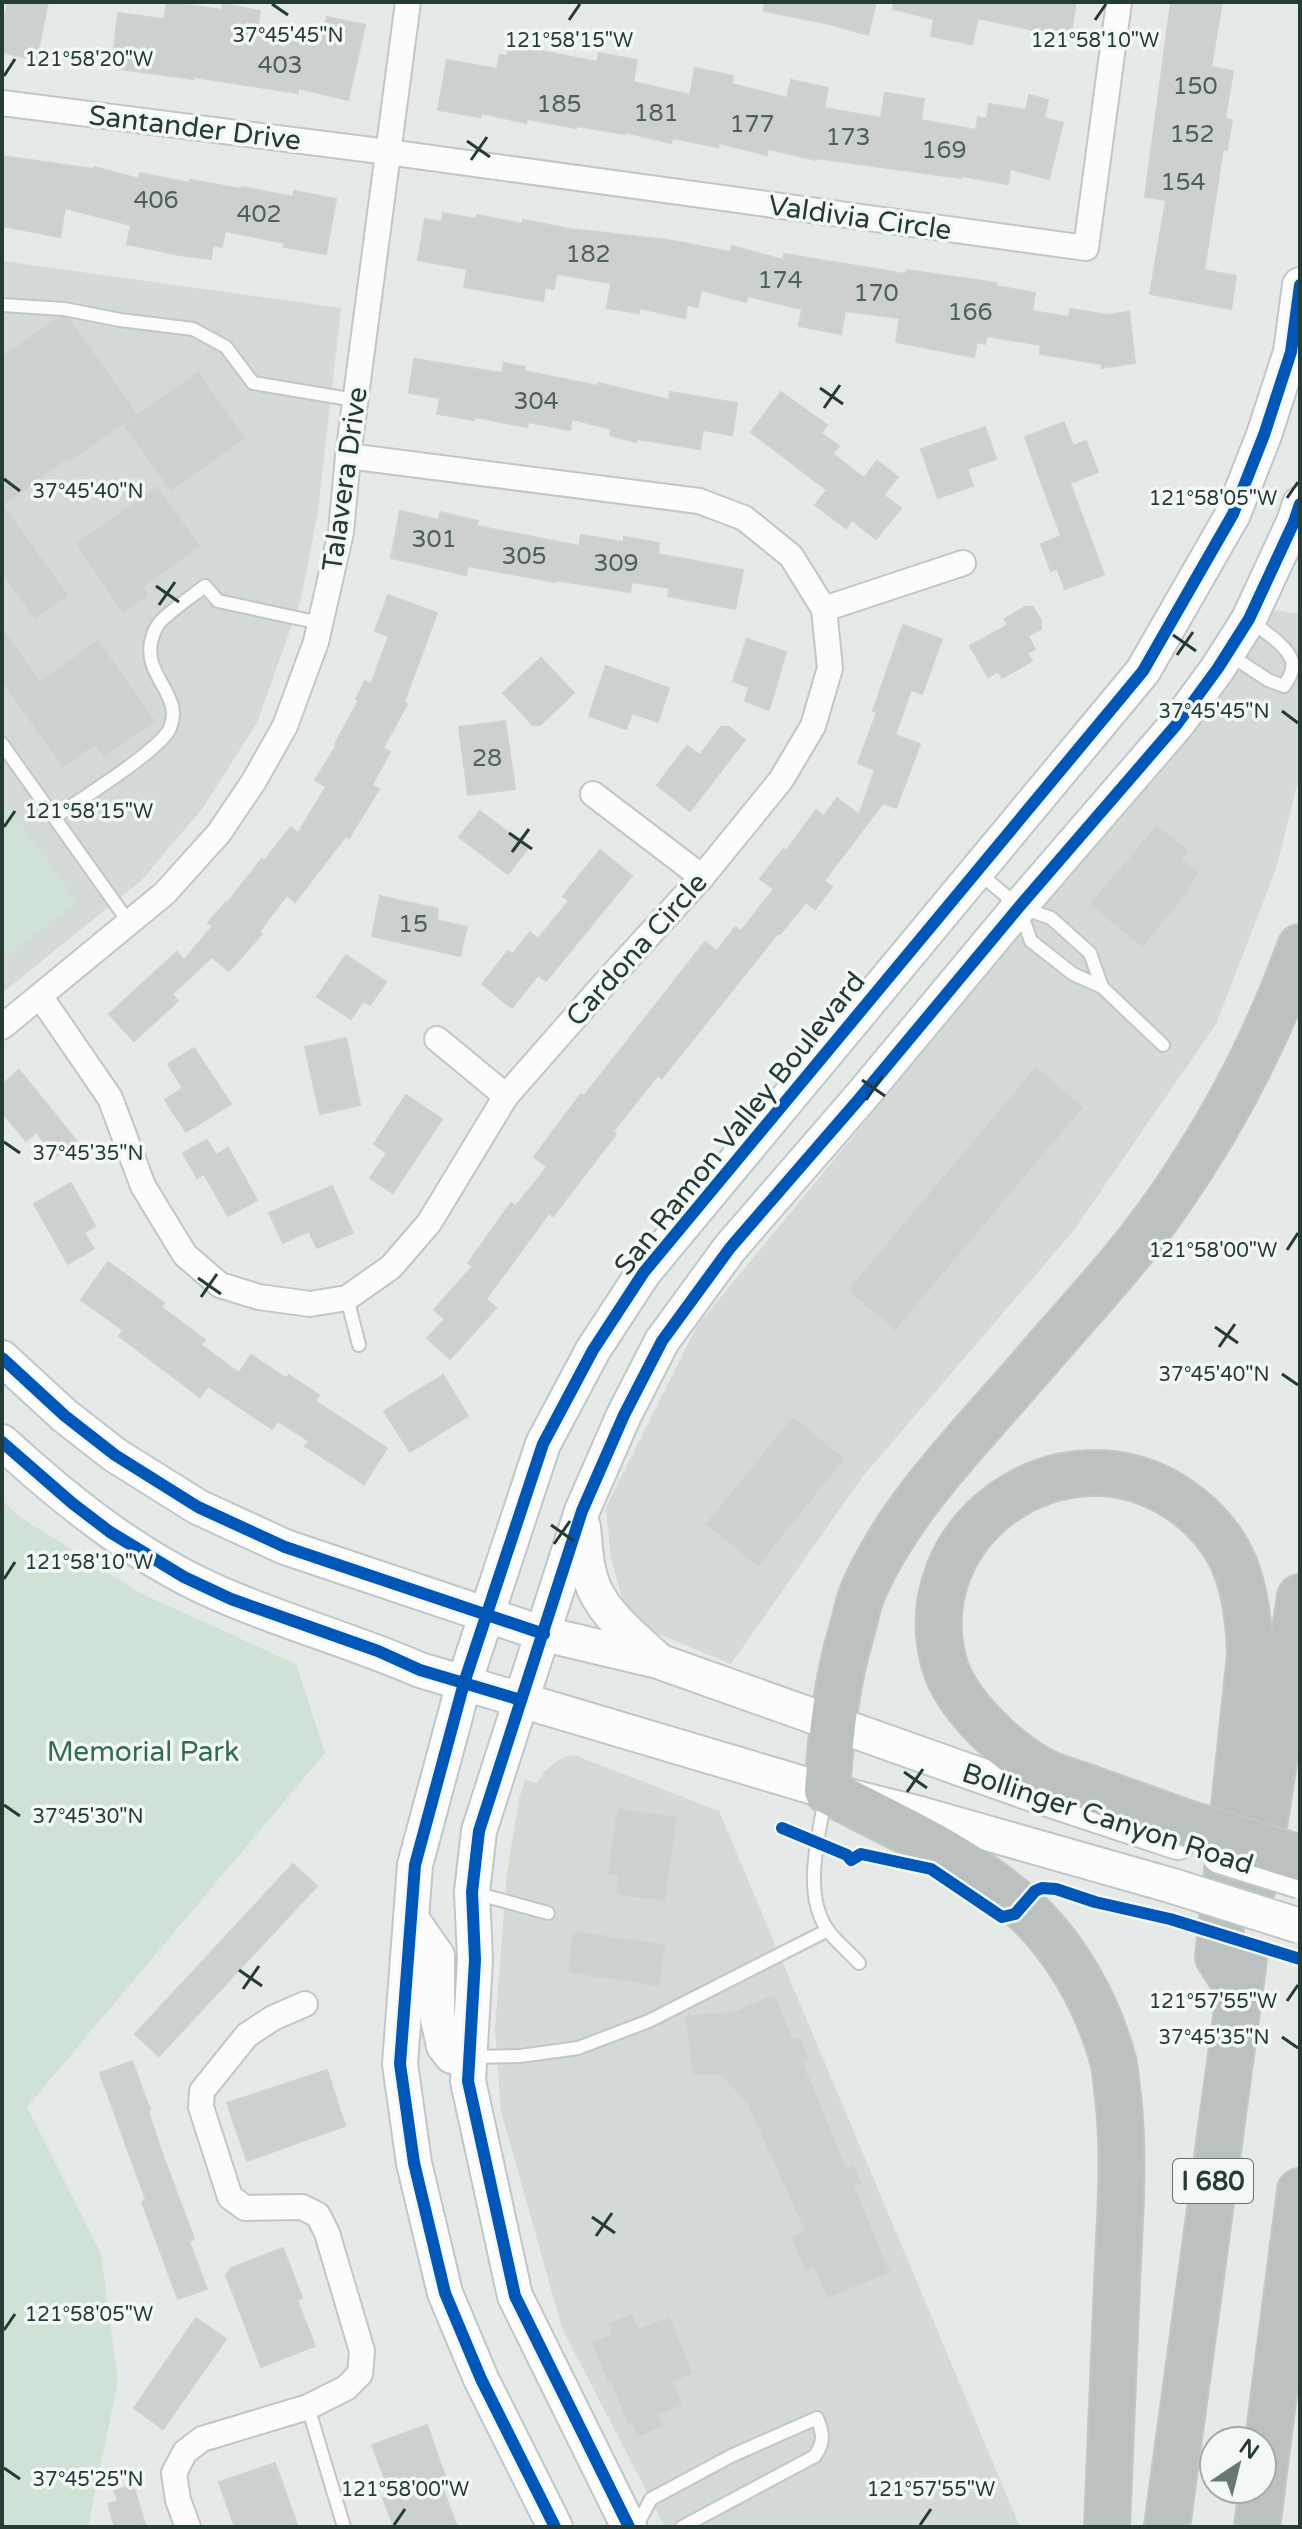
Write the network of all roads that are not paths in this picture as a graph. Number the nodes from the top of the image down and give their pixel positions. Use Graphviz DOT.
graph roads {
  1 [pos="408,2"];
  2 [pos="1119,2"];
  3 [pos="2,103"];
  4 [pos="388,152"];
  5 [pos="1300,285"];
  6 [pos="2,305"];
  7 [pos="355,400"];
  8 [pos="348,456"];
  9 [pos="1300,504"];
  10 [pos="963,563"];
  11 [pos="824,609"];
  12 [pos="1249,619"];
  13 [pos="320,623"];
  14 [pos="1228,654"];
  15 [pos="2,744"];
  16 [pos="593,794"];
  17 [pos="55,817"];
  18 [pos="978,872"];
  19 [pos="702,877"];
  20 [pos="1019,907"];
  21 [pos="130,924"];
  22 [pos="1300,947"];
  23 [pos="1102,987"];
  24 [pos="40,996"];
  25 [pos="2,1027"];
  26 [pos="437,1039"];
  27 [pos="1163,1045"];
  28 [pos="506,1096"];
  29 [pos="347,1298"];
  30 [pos="359,1345"];
  31 [pos="2,1358"];
  32 [pos="2,1442"];
  33 [pos="582,1511"];
  34 [pos="1300,1597"];
  35 [pos="488,1614"];
  36 [pos="544,1634"];
  37 [pos="658,1661"];
  38 [pos="464,1683"];
  39 [pos="521,1700"];
  40 [pos="832,1723"];
  41 [pos="827,1791"];
  42 [pos="1179,1832"];
  43 [pos="1300,1858"];
  44 [pos="1300,1881"];
  45 [pos="472,1892"];
  46 [pos="548,1913"];
  47 [pos="412,1920"];
  48 [pos="1300,1926"];
  49 [pos="828,1930"];
  50 [pos="859,1963"];
  51 [pos="1239,1989"];
  52 [pos="305,2004"];
  53 [pos="469,2057"];
  54 [pos="1300,2191"];
  55 [pos="308,2407"];
  56 [pos="1270,2425"];
  57 [pos="1260,2505"];
  58 [pos="188,2527"];
  59 [pos="344,2527"];
  60 [pos="555,2527"];
  61 [pos="629,2527"];
  62 [pos="636,2527"];
  63 [pos="682,2527"];
  64 [pos="1107,2527"];
  65 [pos="1167,2527"];
  66 [pos="1257,2527"];
  1 -- 4 [label="street, Talavera Drive"];
  2 -- 4 [label="street, Valdivia Circle"];
  3 -- 4 [label="street, Santander Drive"];
  4 -- 7 [label="street, Talavera Drive"];
  5 -- 18 [label="main road, San Ramon Valley Boulevard"];
  6 -- 7 [label="lane"];
  7 -- 8 [label="street, Talavera Drive"];
  8 -- 11 [label="street, Cardona Circle"];
  8 -- 13 [label="street, Talavera Drive"];
  9 -- 12 [label="main road"];
  10 -- 11 [label="street"];
  11 -- 19 [label="street, Cardona Circle"];
  12 -- 14 [label="main road"];
  12 -- 14 [label="lane"];
  13 -- 17 [label="lane"];
  13 -- 21 [label="street, Talavera Drive"];
  14 -- 20 [label="main road"];
  15 -- 17 [label="lane"];
  16 -- 19 [label="street"];
  17 -- 21 [label="lane"];
  18 -- 20 [label="lane"];
  18 -- 35 [label="main road, San Ramon Valley Boulevard"];
  19 -- 28 [label="street, Cardona Circle"];
  20 -- 23 [label="lane"];
  20 -- 23 [label="lane"];
  20 -- 33 [label="main road"];
  21 -- 24 [label="street, Talavera Drive"];
  22 -- 40 [label="highway"];
  23 -- 27 [label="lane"];
  24 -- 25 [label="street, Talavera Drive"];
  24 -- 29 [label="street, Cardona Circle"];
  26 -- 28 [label="street"];
  28 -- 29 [label="street, Cardona Circle"];
  29 -- 30 [label="lane"];
  31 -- 35 [label="main road, Bollinger Canyon Road"];
  32 -- 38 [label="main road, Bollinger Canyon Road"];
  33 -- 36 [label="main road"];
  33 -- 37 [label="main road"];
  34 -- 51 [label="highway, I 680"];
  35 -- 36 [label="main road, Bollinger Canyon Road"];
  35 -- 38 [label="main road, San Ramon Valley Boulevard"];
  36 -- 37 [label="main road, Bollinger Canyon Road"];
  36 -- 39 [label="main road"];
  37 -- 40 [label="main road, Bollinger Canyon Road"];
  38 -- 39 [label="main road, Bollinger Canyon Road"];
  38 -- 47 [label="main road, San Ramon Valley Boulevard"];
  39 -- 41 [label="main road, Bollinger Canyon Road"];
  39 -- 45 [label="main road"];
  40 -- 41 [label="highway"];
  40 -- 42 [label="main road, Bollinger Canyon Road"];
  41 -- 48 [label="main road, Bollinger Canyon Road, bridge"];
  41 -- 49 [label="lane"];
  41 -- 64 [label="highway"];
  42 -- 43 [label="highway, bridge"];
  42 -- 44 [label="main road, Bollinger Canyon Road, bridge"];
  42 -- 51 [label="highway"];
  45 -- 46 [label="lane"];
  45 -- 53 [label="main road"];
  47 -- 53 [label="main road"];
  47 -- 60 [label="main road, San Ramon Valley Boulevard"];
  49 -- 50 [label="lane"];
  49 -- 53 [label="lane"];
  51 -- 65 [label="highway, I 680"];
  52 -- 55 [label="street"];
  53 -- 61 [label="main road"];
  54 -- 56 [label="highway"];
  55 -- 58 [label="street"];
  55 -- 59 [label="lane"];
  57 -- 66 [label="highway"];
  62 -- 63 [label="lane"];
}
